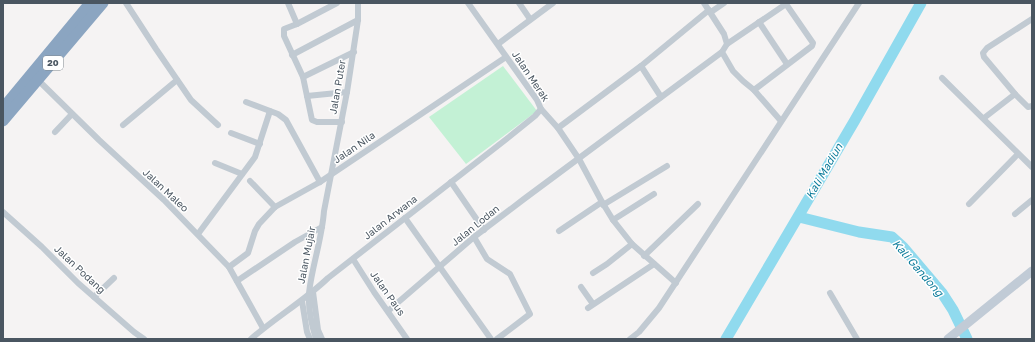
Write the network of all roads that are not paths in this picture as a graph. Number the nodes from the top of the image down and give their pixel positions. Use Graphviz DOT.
graph roads {
  1 [pos="90,3"];
  2 [pos="103,3"];
  3 [pos="126,3"];
  4 [pos="288,3"];
  5 [pos="337,3"];
  6 [pos="358,3"];
  7 [pos="468,3"];
  8 [pos="518,3"];
  9 [pos="552,3"];
  10 [pos="704,3"];
  11 [pos="724,3"];
  12 [pos="859,3"];
  13 [pos="710,11"];
  14 [pos="530,19"];
  15 [pos="1032,19"];
  16 [pos="358,20"];
  17 [pos="759,22"];
  18 [pos="297,24"];
  19 [pos="498,44"];
  20 [pos="727,44"];
  21 [pos="354,52"];
  22 [pos="722,52"];
  23 [pos="292,55"];
  24 [pos="506,57"];
  25 [pos="787,64"];
  26 [pos="641,66"];
  27 [pos="303,77"];
  28 [pos="942,78"];
  29 [pos="38,80"];
  30 [pos="177,80"];
  31 [pos="754,90"];
  32 [pos="347,92"];
  33 [pos="1015,94"];
  34 [pos="307,96"];
  35 [pos="661,97"];
  36 [pos="246,102"];
  37 [pos="1032,106"];
  38 [pos="3,108"];
  39 [pos="541,109"];
  40 [pos="270,111"];
  41 [pos="72,114"];
  42 [pos="984,118"];
  43 [pos="3,121"];
  44 [pos="342,122"];
  45 [pos="781,122"];
  46 [pos="123,125"];
  47 [pos="218,125"];
  48 [pos="558,128"];
  49 [pos="55,132"];
  50 [pos="232,133"];
  51 [pos="260,144"];
  52 [pos="1018,154"];
  53 [pos="579,159"];
  54 [pos="215,163"];
  55 [pos="666,166"];
  56 [pos="1032,167"];
  57 [pos="242,174"];
  58 [pos="331,174"];
  59 [pos="250,181"];
  60 [pos="320,182"];
  61 [pos="451,182"];
  62 [pos="654,194"];
  63 [pos="1032,200"];
  64 [pos="602,203"];
  65 [pos="698,204"];
  66 [pos="969,204"];
  67 [pos="274,207"];
  68 [pos="3,212"];
  69 [pos="1015,214"];
  70 [pos="405,218"];
  71 [pos="613,220"];
  72 [pos="322,227"];
  73 [pos="484,230"];
  74 [pos="559,230"];
  75 [pos="198,234"];
  76 [pos="474,238"];
  77 [pos="632,244"];
  78 [pos="644,256"];
  79 [pos="353,259"];
  80 [pos="654,264"];
  81 [pos="229,266"];
  82 [pos="440,266"];
  83 [pos="1032,271"];
  84 [pos="593,273"];
  85 [pos="114,278"];
  86 [pos="237,281"];
  87 [pos="676,284"];
  88 [pos="581,287"];
  89 [pos="830,292"];
  90 [pos="311,293"];
  91 [pos="94,297"];
  92 [pos="302,300"];
  93 [pos="388,311"];
  94 [pos="263,328"];
  95 [pos="144,339"];
  96 [pos="251,339"];
  97 [pos="310,339"];
  98 [pos="316,339"];
  99 [pos="322,339"];
  100 [pos="407,339"];
  101 [pos="491,339"];
  102 [pos="497,339"];
  103 [pos="630,339"];
  104 [pos="856,339"];
  105 [pos="948,339"];
  1 -- 38 [label="highway, 20"];
  2 -- 29 [label="highway, 20"];
  3 -- 30 [label="street"];
  4 -- 18 [label="street"];
  5 -- 18 [label="street"];
  6 -- 16 [label="street, Jalan Puter"];
  7 -- 19 [label="street, Jalan Merak"];
  8 -- 14 [label="street"];
  9 -- 14 [label="street"];
  10 -- 13 [label="street"];
  11 -- 13 [label="street"];
  12 -- 45 [label="street"];
  13 -- 20 [label="street"];
  13 -- 26 [label="street"];
  14 -- 19 [label="street"];
  15 -- 33 [label="street"];
  16 -- 21 [label="street, Jalan Puter"];
  16 -- 23 [label="street"];
  17 -- 20 [label="street"];
  17 -- 25 [label="street"];
  17 -- 25 [label="street"];
  18 -- 23 [label="street"];
  19 -- 24 [label="street, Jalan Merak"];
  20 -- 22 [label="street"];
  21 -- 27 [label="street"];
  21 -- 32 [label="street, Jalan Puter"];
  22 -- 31 [label="street"];
  22 -- 35 [label="street, Jalan Lodan"];
  23 -- 27 [label="street"];
  24 -- 39 [label="street, Jalan Merak"];
  24 -- 58 [label="street, Jalan Nila"];
  25 -- 31 [label="street"];
  26 -- 35 [label="street"];
  26 -- 48 [label="street"];
  27 -- 34 [label="street"];
  28 -- 42 [label="street"];
  29 -- 41 [label="street, Jalan Maleo"];
  29 -- 43 [label="highway, 20"];
  30 -- 46 [label="street"];
  30 -- 47 [label="street"];
  31 -- 45 [label="street"];
  32 -- 34 [label="street"];
  32 -- 44 [label="street, Jalan Puter"];
  33 -- 37 [label="street"];
  33 -- 42 [label="street"];
  34 -- 44 [label="street"];
  35 -- 53 [label="street, Jalan Lodan"];
  36 -- 40 [label="street"];
  39 -- 48 [label="street, Jalan Merak"];
  39 -- 61 [label="street, Jalan Arwana"];
  40 -- 51 [label="street"];
  40 -- 60 [label="street"];
  41 -- 49 [label="street"];
  41 -- 75 [label="street, Jalan Maleo"];
  42 -- 52 [label="street"];
  44 -- 58 [label="street, Jalan Puter"];
  45 -- 87 [label="street"];
  48 -- 53 [label="street, Jalan Merak"];
  50 -- 51 [label="street"];
  51 -- 57 [label="street"];
  52 -- 56 [label="street"];
  52 -- 66 [label="street"];
  53 -- 64 [label="street, Jalan Merak"];
  53 -- 73 [label="street, Jalan Lodan"];
  54 -- 57 [label="street"];
  55 -- 64 [label="street"];
  57 -- 75 [label="street"];
  58 -- 60 [label="street, Jalan Nila"];
  58 -- 72 [label="street, Jalan Mujair"];
  59 -- 67 [label="street"];
  60 -- 67 [label="street, Jalan Nila"];
  61 -- 70 [label="street, Jalan Arwana"];
  61 -- 73 [label="street"];
  62 -- 71 [label="street"];
  63 -- 69 [label="street"];
  64 -- 71 [label="street, Jalan Merak"];
  64 -- 74 [label="street"];
  65 -- 78 [label="street"];
  67 -- 81 [label="street, Jalan Nila"];
  68 -- 91 [label="street, Jalan Podang"];
  70 -- 79 [label="street, Jalan Arwana"];
  70 -- 82 [label="street"];
  71 -- 77 [label="street, Jalan Merak"];
  72 -- 86 [label="street"];
  72 -- 90 [label="street, Jalan Mujair"];
  73 -- 76 [label="street, Jalan Lodan"];
  75 -- 81 [label="street, Jalan Maleo"];
  76 -- 82 [label="street, Jalan Lodan"];
  76 -- 102 [label="street"];
  77 -- 78 [label="street, Jalan Merak"];
  77 -- 84 [label="street"];
  78 -- 80 [label="street, Jalan Merak"];
  79 -- 90 [label="street, Jalan Arwana"];
  79 -- 93 [label="street, Jalan Paus"];
  80 -- 87 [label="street, Jalan Merak"];
  80 -- 88 [label="street"];
  81 -- 86 [label="street, Jalan Maleo"];
  82 -- 93 [label="street, Jalan Lodan"];
  82 -- 101 [label="street"];
  83 -- 105 [label="main road"];
  85 -- 91 [label="street"];
  86 -- 94 [label="street, Jalan Maleo"];
  87 -- 103 [label="street"];
  89 -- 104 [label="street"];
  90 -- 92 [label="street, Jalan Arwana"];
  90 -- 98 [label="street, Jalan Mujair"];
  90 -- 99 [label="street"];
  91 -- 95 [label="street, Jalan Podang"];
  92 -- 94 [label="street, Jalan Arwana"];
  92 -- 97 [label="street"];
  93 -- 100 [label="street, Jalan Paus"];
  94 -- 96 [label="street, Jalan Arwana"];
}
